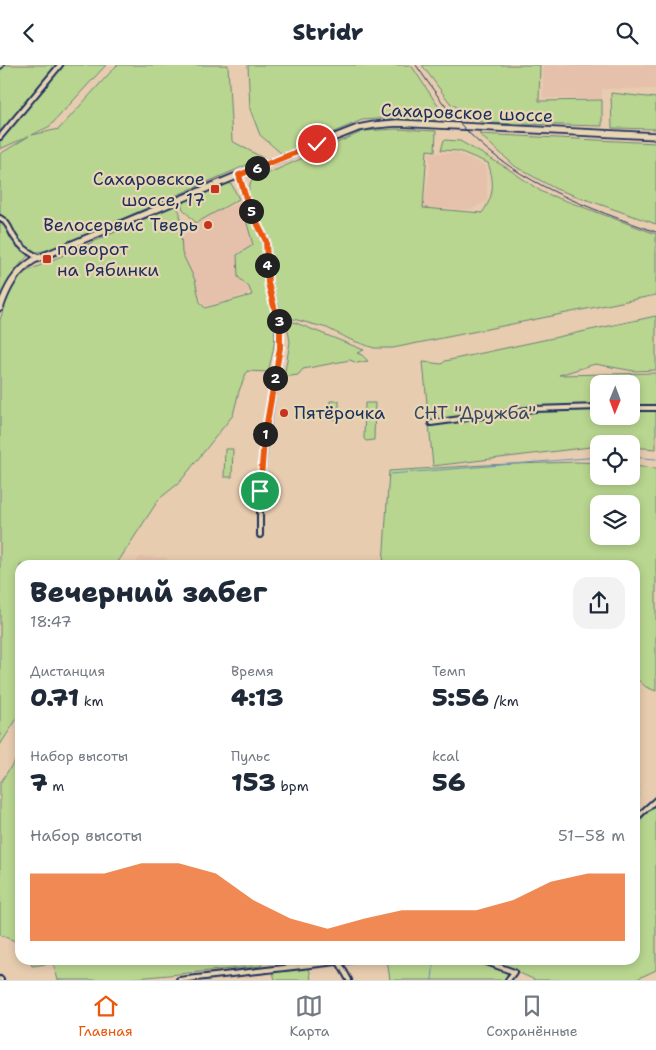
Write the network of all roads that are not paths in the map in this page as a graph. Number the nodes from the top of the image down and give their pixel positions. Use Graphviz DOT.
graph roads {
  1 [pos="60,65"];
  2 [pos="656,136"];
  3 [pos="0,137"];
  4 [pos="239,175"];
  5 [pos="0,218"];
  6 [pos="39,258"];
  7 [pos="0,308"];
  8 [pos="590,407"];
  9 [pos="640,408"];
  10 [pos="656,408"];
  11 [pos="432,423"];
  12 [pos="260,535"];
  13 [pos="656,800"];
  14 [pos="640,814"];
  15 [pos="305,965"];
  16 [pos="341,965"];
  17 [pos="495,965"];
  18 [pos="179,980"];
  19 [pos="349,980"];
  20 [pos="508,980"];
  1 -- 3 [label="street"];
  2 -- 4 [label="main road, Сахаровское шоссе"];
  4 -- 6 [label="main road, Сахаровское шоссе"];
  4 -- 12 [label="street"];
  5 -- 6 [label="street"];
  6 -- 7 [label="main road, Сахаровское шоссе"];
  8 -- 11 [label="street"];
  9 -- 10 [label="street"];
  13 -- 14 [label="street"];
  15 -- 18 [label="street"];
  16 -- 19 [label="street"];
  17 -- 20 [label="street"];
}
